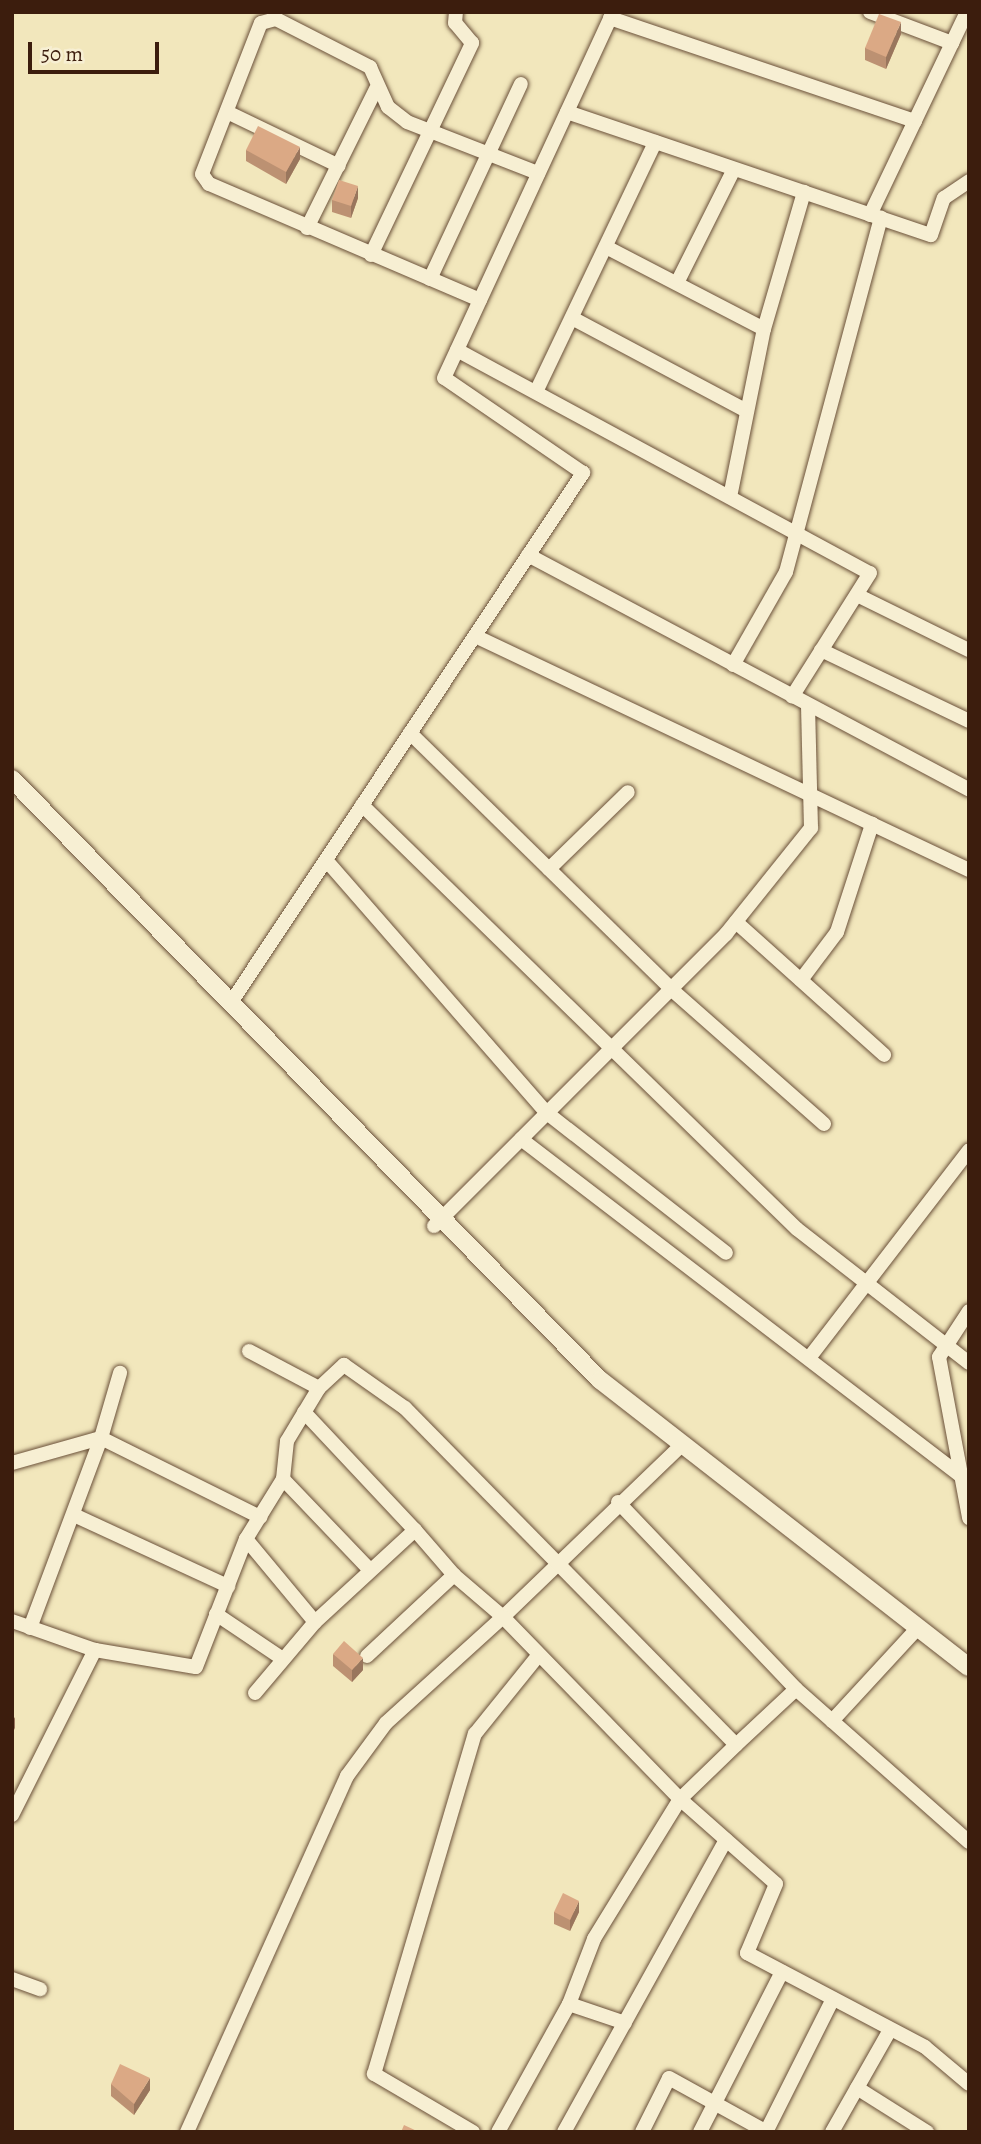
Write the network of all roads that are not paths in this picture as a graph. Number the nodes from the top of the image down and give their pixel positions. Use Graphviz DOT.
graph roads {
  1 [pos="456,12"];
  2 [pos="870,12"];
  3 [pos="967,12"];
  4 [pos="612,15"];
  5 [pos="952,43"];
  6 [pos="520,84"];
  7 [pos="376,89"];
  8 [pos="227,112"];
  9 [pos="567,112"];
  10 [pos="915,121"];
  11 [pos="429,131"];
  12 [pos="655,142"];
  13 [pos="488,154"];
  14 [pos="339,166"];
  15 [pos="734,169"];
  16 [pos="538,173"];
  17 [pos="969,181"];
  18 [pos="804,192"];
  19 [pos="875,217"];
  20 [pos="307,228"];
  21 [pos="606,247"];
  22 [pos="371,255"];
  23 [pos="430,279"];
  24 [pos="677,283"];
  25 [pos="480,300"];
  26 [pos="572,318"];
  27 [pos="764,329"];
  28 [pos="457,350"];
  29 [pos="536,393"];
  30 [pos="747,411"];
  31 [pos="730,497"];
  32 [pos="797,533"];
  33 [pos="528,555"];
  34 [pos="857,595"];
  35 [pos="475,636"];
  36 [pos="821,650"];
  37 [pos="969,650"];
  38 [pos="733,665"];
  39 [pos="792,697"];
  40 [pos="808,706"];
  41 [pos="969,720"];
  42 [pos="410,733"];
  43 [pos="12,779"];
  44 [pos="969,789"];
  45 [pos="628,792"];
  46 [pos="810,795"];
  47 [pos="362,805"];
  48 [pos="872,824"];
  49 [pos="326,860"];
  50 [pos="549,869"];
  51 [pos="969,870"];
  52 [pos="736,922"];
  53 [pos="800,980"];
  54 [pos="671,989"];
  55 [pos="230,1004"];
  56 [pos="609,1051"];
  57 [pos="884,1055"];
  58 [pos="547,1113"];
  59 [pos="824,1124"];
  60 [pos="521,1139"];
  61 [pos="969,1150"];
  62 [pos="437,1223"];
  63 [pos="726,1253"];
  64 [pos="866,1283"];
  65 [pos="969,1311"];
  66 [pos="947,1346"];
  67 [pos="249,1351"];
  68 [pos="809,1358"];
  69 [pos="969,1363"];
  70 [pos="120,1373"];
  71 [pos="319,1388"];
  72 [pos="304,1412"];
  73 [pos="101,1438"];
  74 [pos="682,1445"];
  75 [pos="12,1464"];
  76 [pos="964,1478"];
  77 [pos="283,1479"];
  78 [pos="618,1502"];
  79 [pos="74,1516"];
  80 [pos="260,1517"];
  81 [pos="969,1518"];
  82 [pos="415,1530"];
  83 [pos="246,1539"];
  84 [pos="558,1565"];
  85 [pos="370,1570"];
  86 [pos="454,1575"];
  87 [pos="228,1586"];
  88 [pos="216,1614"];
  89 [pos="503,1617"];
  90 [pos="12,1621"];
  91 [pos="315,1622"];
  92 [pos="30,1628"];
  93 [pos="915,1631"];
  94 [pos="95,1650"];
  95 [pos="367,1656"];
  96 [pos="538,1656"];
  97 [pos="280,1657"];
  98 [pos="969,1667"];
  99 [pos="796,1689"];
  100 [pos="255,1693"];
  101 [pos="832,1721"];
  102 [pos="736,1745"];
  103 [pos="680,1799"];
  104 [pos="12,1815"];
  105 [pos="726,1840"];
  106 [pos="969,1842"];
  107 [pos="782,1972"];
  108 [pos="12,1979"];
  109 [pos="40,1989"];
  110 [pos="833,1999"];
  111 [pos="569,2004"];
  112 [pos="625,2023"];
  113 [pos="890,2029"];
  114 [pos="969,2084"];
  115 [pos="857,2088"];
  116 [pos="715,2102"];
  117 [pos="917,2129"];
  118 [pos="187,2132"];
  119 [pos="472,2132"];
  120 [pos="498,2132"];
  121 [pos="564,2132"];
  122 [pos="642,2132"];
  123 [pos="700,2132"];
  124 [pos="766,2132"];
  125 [pos="832,2132"];
  1 -- 11 [label="street"];
  2 -- 5 [label="street"];
  3 -- 5 [label="street"];
  4 -- 9 [label="street"];
  4 -- 10 [label="street"];
  5 -- 10 [label="street"];
  6 -- 13 [label="street"];
  7 -- 8 [label="street"];
  7 -- 11 [label="street"];
  7 -- 14 [label="street"];
  8 -- 14 [label="street"];
  8 -- 20 [label="street"];
  9 -- 12 [label="street"];
  9 -- 16 [label="street"];
  10 -- 19 [label="street"];
  11 -- 13 [label="street"];
  11 -- 22 [label="street"];
  12 -- 15 [label="street"];
  12 -- 21 [label="street"];
  13 -- 16 [label="street"];
  13 -- 23 [label="street"];
  14 -- 20 [label="street"];
  15 -- 18 [label="street"];
  15 -- 24 [label="street"];
  16 -- 25 [label="street"];
  17 -- 19 [label="street"];
  18 -- 19 [label="street"];
  18 -- 27 [label="street"];
  19 -- 32 [label="street"];
  20 -- 22 [label="street"];
  21 -- 24 [label="street"];
  21 -- 26 [label="street"];
  22 -- 23 [label="street"];
  23 -- 25 [label="street"];
  24 -- 27 [label="street"];
  25 -- 28 [label="street"];
  26 -- 29 [label="street"];
  26 -- 30 [label="street"];
  27 -- 30 [label="street"];
  28 -- 29 [label="street"];
  28 -- 33 [label="street"];
  29 -- 31 [label="street"];
  30 -- 31 [label="street"];
  31 -- 32 [label="street"];
  32 -- 34 [label="street"];
  32 -- 38 [label="street"];
  33 -- 35 [label="street"];
  33 -- 38 [label="street"];
  34 -- 36 [label="street"];
  34 -- 37 [label="street"];
  35 -- 42 [label="street"];
  35 -- 46 [label="street"];
  36 -- 39 [label="street"];
  36 -- 41 [label="street"];
  38 -- 39 [label="street"];
  39 -- 40 [label="street"];
  40 -- 44 [label="street"];
  40 -- 46 [label="street"];
  42 -- 47 [label="street"];
  42 -- 50 [label="street"];
  43 -- 55 [label="street"];
  45 -- 50 [label="street"];
  46 -- 48 [label="street"];
  46 -- 52 [label="street"];
  47 -- 49 [label="street"];
  47 -- 56 [label="street"];
  48 -- 51 [label="street"];
  48 -- 53 [label="street"];
  49 -- 55 [label="street"];
  49 -- 58 [label="street"];
  50 -- 54 [label="street"];
  52 -- 53 [label="street"];
  52 -- 54 [label="street"];
  53 -- 57 [label="street"];
  54 -- 56 [label="street"];
  54 -- 59 [label="street"];
  55 -- 62 [label="street"];
  56 -- 58 [label="street"];
  56 -- 64 [label="street"];
  58 -- 60 [label="street"];
  58 -- 63 [label="street"];
  60 -- 62 [label="street"];
  60 -- 68 [label="street"];
  61 -- 64 [label="street"];
  62 -- 74 [label="street"];
  64 -- 66 [label="street"];
  64 -- 68 [label="street"];
  65 -- 66 [label="street"];
  66 -- 69 [label="street"];
  66 -- 76 [label="street"];
  67 -- 71 [label="street"];
  68 -- 76 [label="street"];
  70 -- 73 [label="street"];
  71 -- 72 [label="street"];
  71 -- 84 [label="street"];
  72 -- 77 [label="street"];
  72 -- 82 [label="street"];
  73 -- 75 [label="street"];
  73 -- 79 [label="street"];
  73 -- 80 [label="street"];
  74 -- 78 [label="street"];
  74 -- 93 [label="street"];
  76 -- 81 [label="street"];
  77 -- 80 [label="street"];
  77 -- 85 [label="street"];
  78 -- 84 [label="street"];
  78 -- 99 [label="street"];
  79 -- 87 [label="street"];
  79 -- 92 [label="street"];
  80 -- 83 [label="street"];
  82 -- 85 [label="street"];
  82 -- 86 [label="street"];
  83 -- 87 [label="street"];
  83 -- 91 [label="street"];
  84 -- 89 [label="street"];
  84 -- 102 [label="street"];
  85 -- 91 [label="street"];
  86 -- 89 [label="street"];
  86 -- 95 [label="street"];
  87 -- 88 [label="street"];
  88 -- 94 [label="street"];
  88 -- 97 [label="street"];
  89 -- 96 [label="street"];
  89 -- 118 [label="street"];
  90 -- 92 [label="street"];
  91 -- 97 [label="street"];
  92 -- 94 [label="street"];
  93 -- 98 [label="street"];
  93 -- 101 [label="street"];
  94 -- 104 [label="street"];
  96 -- 103 [label="street"];
  96 -- 119 [label="street"];
  97 -- 100 [label="street"];
  99 -- 101 [label="street"];
  99 -- 102 [label="street"];
  101 -- 106 [label="street"];
  102 -- 103 [label="street"];
  103 -- 105 [label="street"];
  103 -- 111 [label="street"];
  105 -- 107 [label="street"];
  105 -- 112 [label="street"];
  107 -- 110 [label="street"];
  107 -- 116 [label="street"];
  108 -- 109 [label="street"];
  110 -- 113 [label="street"];
  110 -- 124 [label="street"];
  111 -- 112 [label="street"];
  111 -- 120 [label="street"];
  112 -- 121 [label="street"];
  113 -- 114 [label="street"];
  113 -- 115 [label="street"];
  115 -- 117 [label="street"];
  115 -- 125 [label="street"];
  116 -- 122 [label="street"];
  116 -- 123 [label="street"];
  116 -- 124 [label="street"];
}
